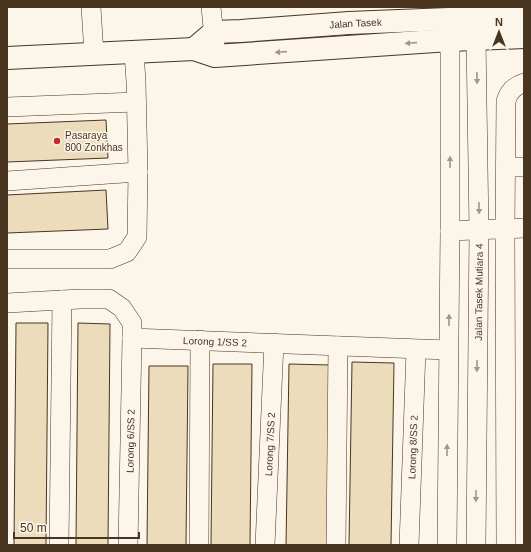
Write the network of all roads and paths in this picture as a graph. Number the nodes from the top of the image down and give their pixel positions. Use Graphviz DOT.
graph roads {
  1 [pos="91,7"];
  2 [pos="211,7"];
  3 [pos="524,16"];
  4 [pos="486,17"];
  5 [pos="413,21"];
  6 [pos="214,32"];
  7 [pos="461,37"];
  8 [pos="524,37"];
  9 [pos="194,49"];
  10 [pos="134,52"];
  11 [pos="94,54"];
  12 [pos="215,56"];
  13 [pos="7,58"];
  14 [pos="521,84"];
  15 [pos="136,102"];
  16 [pos="7,107"];
  17 [pos="515,167"];
  18 [pos="138,172"];
  19 [pos="7,181"];
  20 [pos="524,228"];
  21 [pos="505,229"];
  22 [pos="450,230"];
  23 [pos="479,230"];
  24 [pos="7,259"];
  25 [pos="62,300"];
  26 [pos="7,303"];
  27 [pos="132,338"];
  28 [pos="200,340"];
  29 [pos="274,343"];
  30 [pos="338,346"];
  31 [pos="416,350"];
  32 [pos="448,350"];
  33 [pos="58,545"];
  34 [pos="128,545"];
  35 [pos="199,545"];
  36 [pos="265,545"];
  37 [pos="336,545"];
  38 [pos="409,545"];
  39 [pos="447,545"];
  40 [pos="476,545"];
  41 [pos="506,545"];
  1 -- 11 [label="street"];
  2 -- 6 [label="street"];
  3 -- 4 [label="main road, Jalan Tasek"];
  4 -- 5 [label="main road, Jalan Tasek"];
  4 -- 7 [label="main road"];
  5 -- 6 [label="main road, Jalan Tasek"];
  5 -- 7 [label="main road"];
  6 -- 9 [label="main road"];
  6 -- 12 [label="street"];
  7 -- 8 [label="main road"];
  7 -- 12 [label="main road, one-way"];
  22 -- 7 [label="street, one-way"];
  7 -- 23 [label="street, Jalan Tasek Mutiara 4, one-way"];
  9 -- 10 [label="main road"];
  9 -- 12 [label="main road"];
  10 -- 11 [label="main road"];
  10 -- 15 [label="street"];
  11 -- 13 [label="main road"];
  14 -- 17 [label="street"];
  15 -- 16 [label="street"];
  15 -- 18 [label="street"];
  17 -- 21 [label="street"];
  18 -- 19 [label="street"];
  18 -- 24 [label="street"];
  20 -- 21 [label="street"];
  21 -- 23 [label="street"];
  21 -- 41 [label="street"];
  22 -- 23 [label="street"];
  32 -- 22 [label="street, one-way"];
  23 -- 40 [label="street, Jalan Tasek Mutiara 4, one-way"];
  25 -- 26 [label="street"];
  25 -- 27 [label="street"];
  25 -- 33 [label="street"];
  27 -- 28 [label="street, Lorong 1/SS 2"];
  27 -- 34 [label="street, Lorong 6/SS 2"];
  28 -- 29 [label="street, Lorong 1/SS 2"];
  28 -- 35 [label="street"];
  29 -- 30 [label="street, Lorong 1/SS 2"];
  29 -- 36 [label="street, Lorong 7/SS 2"];
  30 -- 31 [label="street, Lorong 1/SS 2"];
  30 -- 37 [label="street"];
  31 -- 32 [label="street, Lorong 1/SS 2"];
  31 -- 38 [label="street, Lorong 8/SS 2"];
  39 -- 32 [label="street, one-way"];
}
